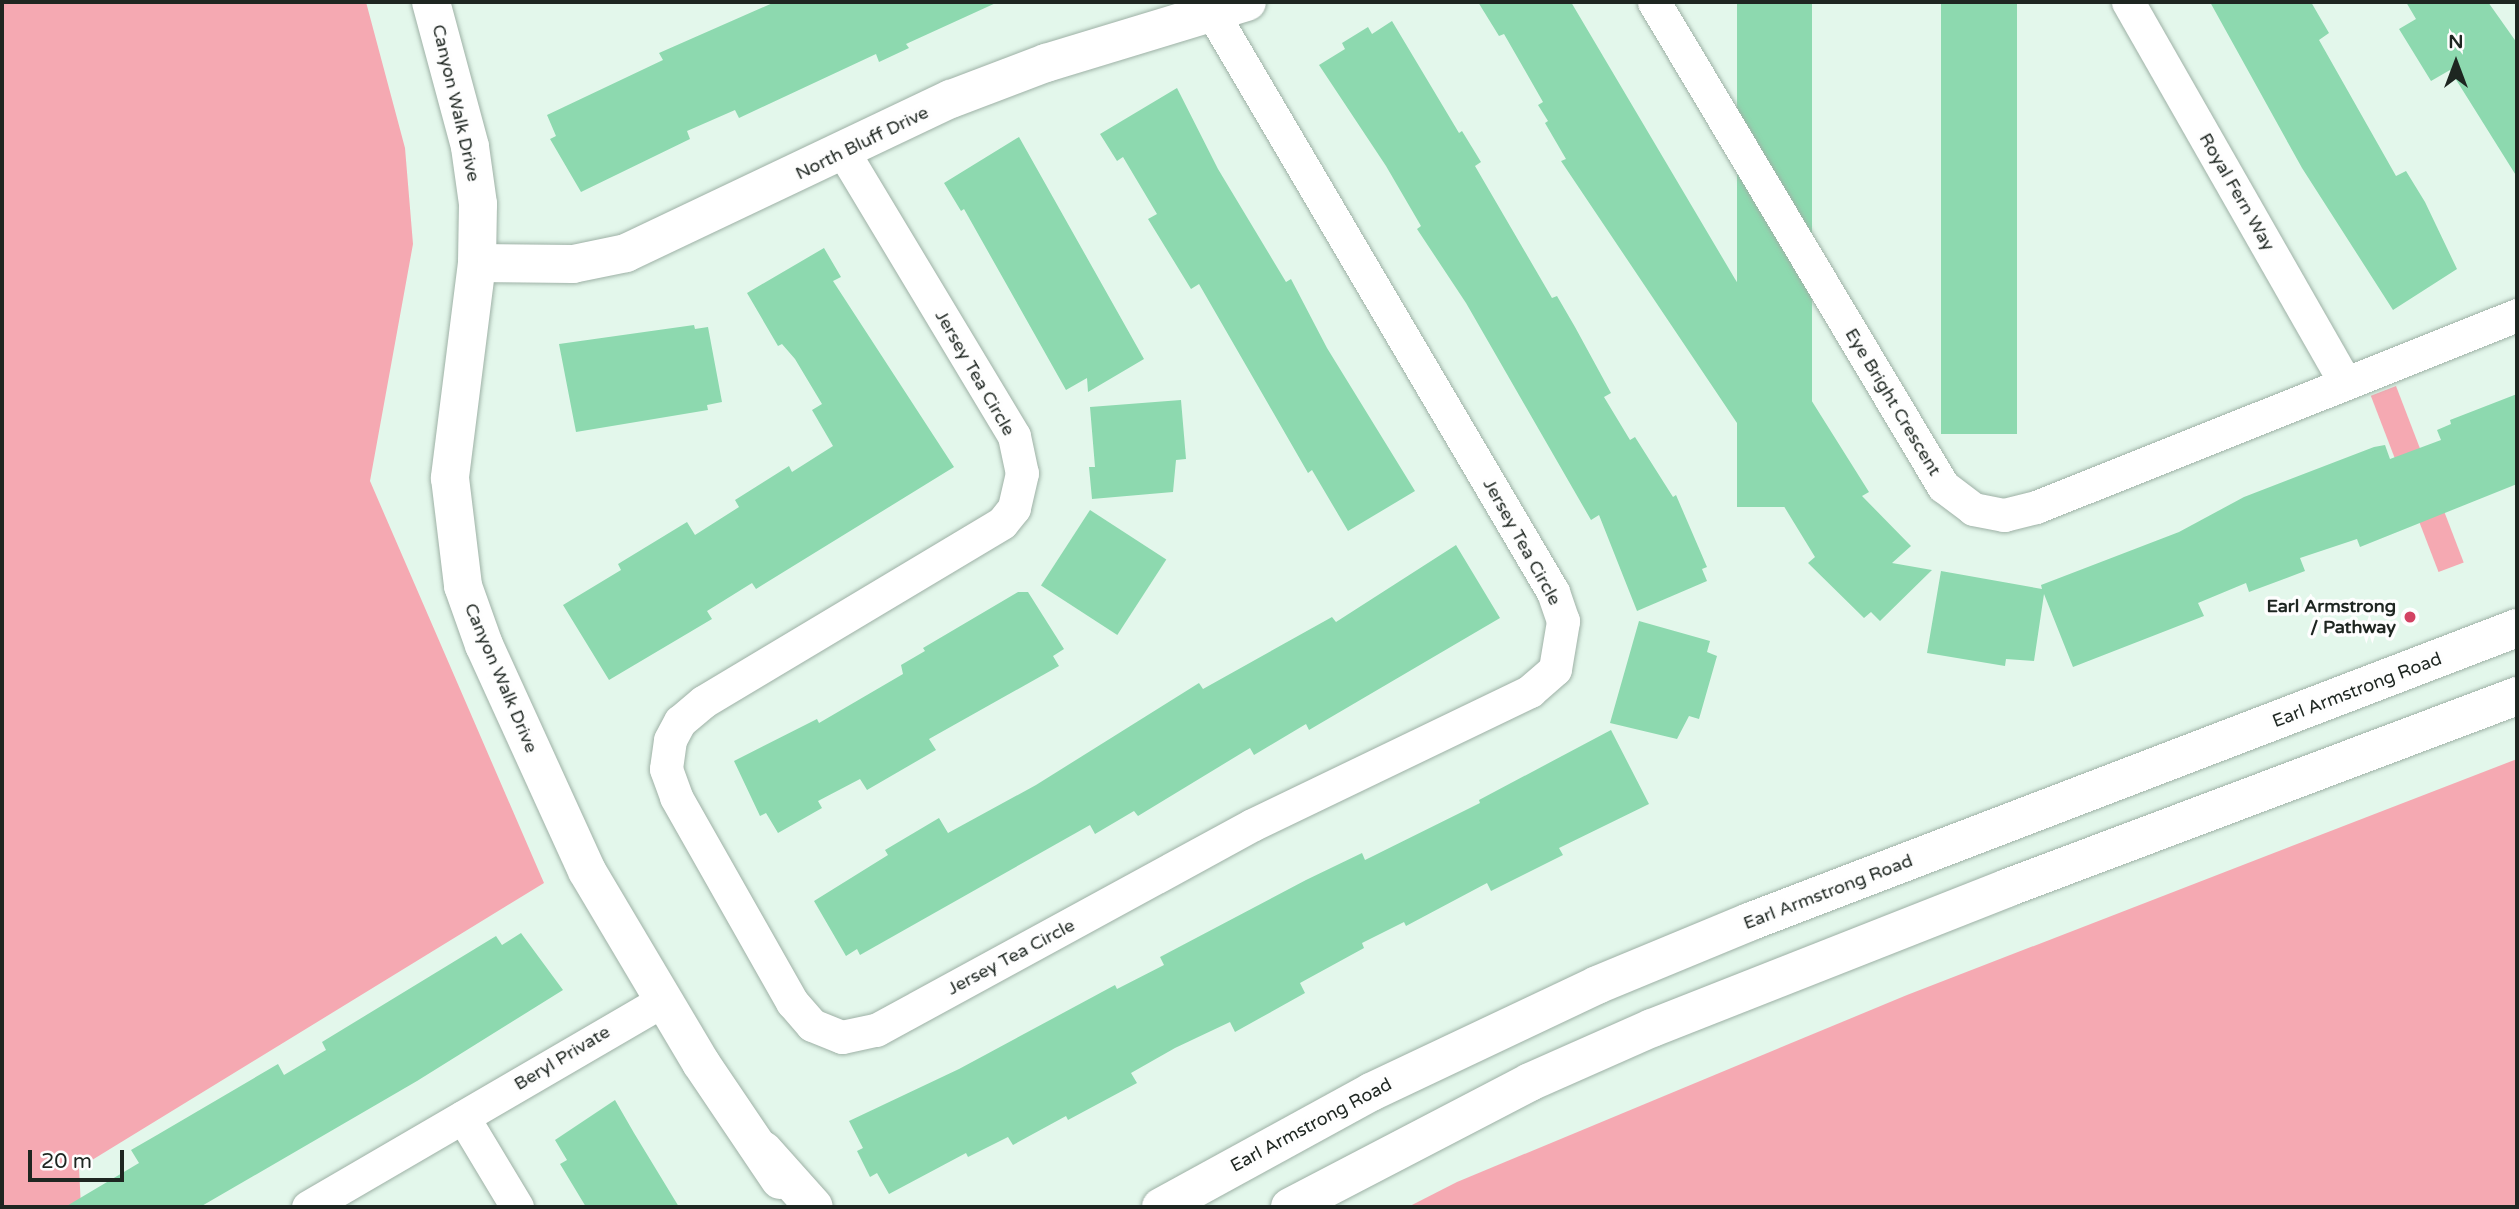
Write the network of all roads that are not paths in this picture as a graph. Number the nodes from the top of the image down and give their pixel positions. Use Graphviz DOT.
graph roads {
  1 [pos="431,2"];
  2 [pos="1654,2"];
  3 [pos="2128,2"];
  4 [pos="1222,5"];
  5 [pos="844,153"];
  6 [pos="477,263"];
  7 [pos="2517,314"];
  8 [pos="2345,383"];
  9 [pos="2517,628"];
  10 [pos="2517,696"];
  11 [pos="663,1000"];
  12 [pos="463,1117"];
  13 [pos="763,1150"];
  14 [pos="1162,1206"];
  15 [pos="308,1207"];
  16 [pos="517,1207"];
  17 [pos="780,1207"];
  18 [pos="797,1207"];
  19 [pos="814,1207"];
  20 [pos="1290,1207"];
  1 -- 6 [label="main road, Canyon Walk Drive"];
  2 -- 8 [label="street, Eye Bright Crescent"];
  3 -- 8 [label="street, Royal Fern Way"];
  4 -- 5 [label="main road, North Bluff Drive"];
  4 -- 5 [label="street, Jersey Tea Circle"];
  5 -- 6 [label="main road, North Bluff Drive"];
  6 -- 11 [label="main road, Canyon Walk Drive"];
  7 -- 8 [label="street, Eye Bright Crescent"];
  9 -- 14 [label="main road, Earl Armstrong Road"];
  10 -- 20 [label="main road"];
  11 -- 12 [label="street, Beryl Private"];
  11 -- 13 [label="main road, Canyon Walk Drive"];
  12 -- 15 [label="street, Beryl Private"];
  12 -- 16 [label="street"];
  13 -- 17 [label="main road"];
  13 -- 18 [label="main road, Canyon Walk Drive"];
  13 -- 19 [label="main road"];
}
